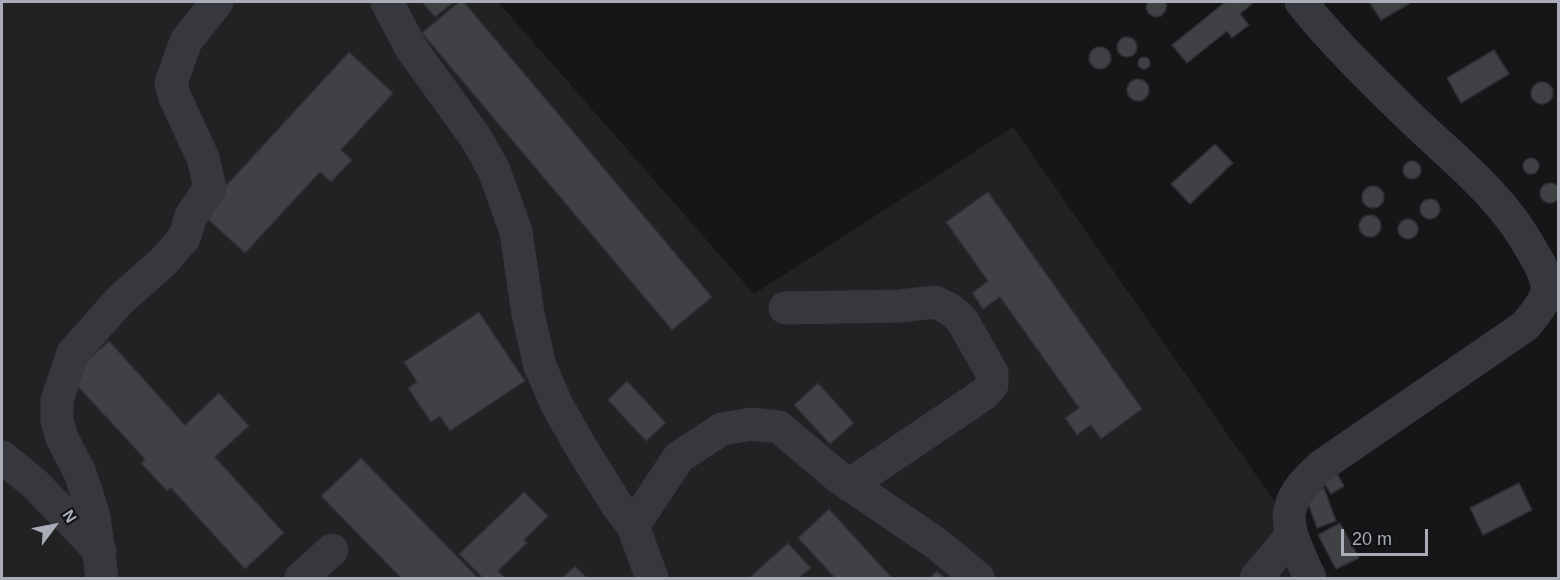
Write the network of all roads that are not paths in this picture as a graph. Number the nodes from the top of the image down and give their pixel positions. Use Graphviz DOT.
graph roads {
  1 [pos="217,2"];
  2 [pos="387,2"];
  3 [pos="1301,2"];
  4 [pos="785,308"];
  5 [pos="2,457"];
  6 [pos="849,485"];
  7 [pos="633,526"];
  8 [pos="1291,536"];
  9 [pos="332,550"];
  10 [pos="101,565"];
  11 [pos="652,578"];
  12 [pos="301,579"];
  13 [pos="978,579"];
  14 [pos="1256,579"];
  15 [pos="1310,579"];
  1 -- 10 [label="street"];
  2 -- 7 [label="street"];
  3 -- 8 [label="street"];
  4 -- 6 [label="street"];
  5 -- 10 [label="street"];
  6 -- 7 [label="street"];
  6 -- 13 [label="street"];
  7 -- 11 [label="street"];
  8 -- 14 [label="street"];
  8 -- 15 [label="street"];
  9 -- 12 [label="street"];
}
